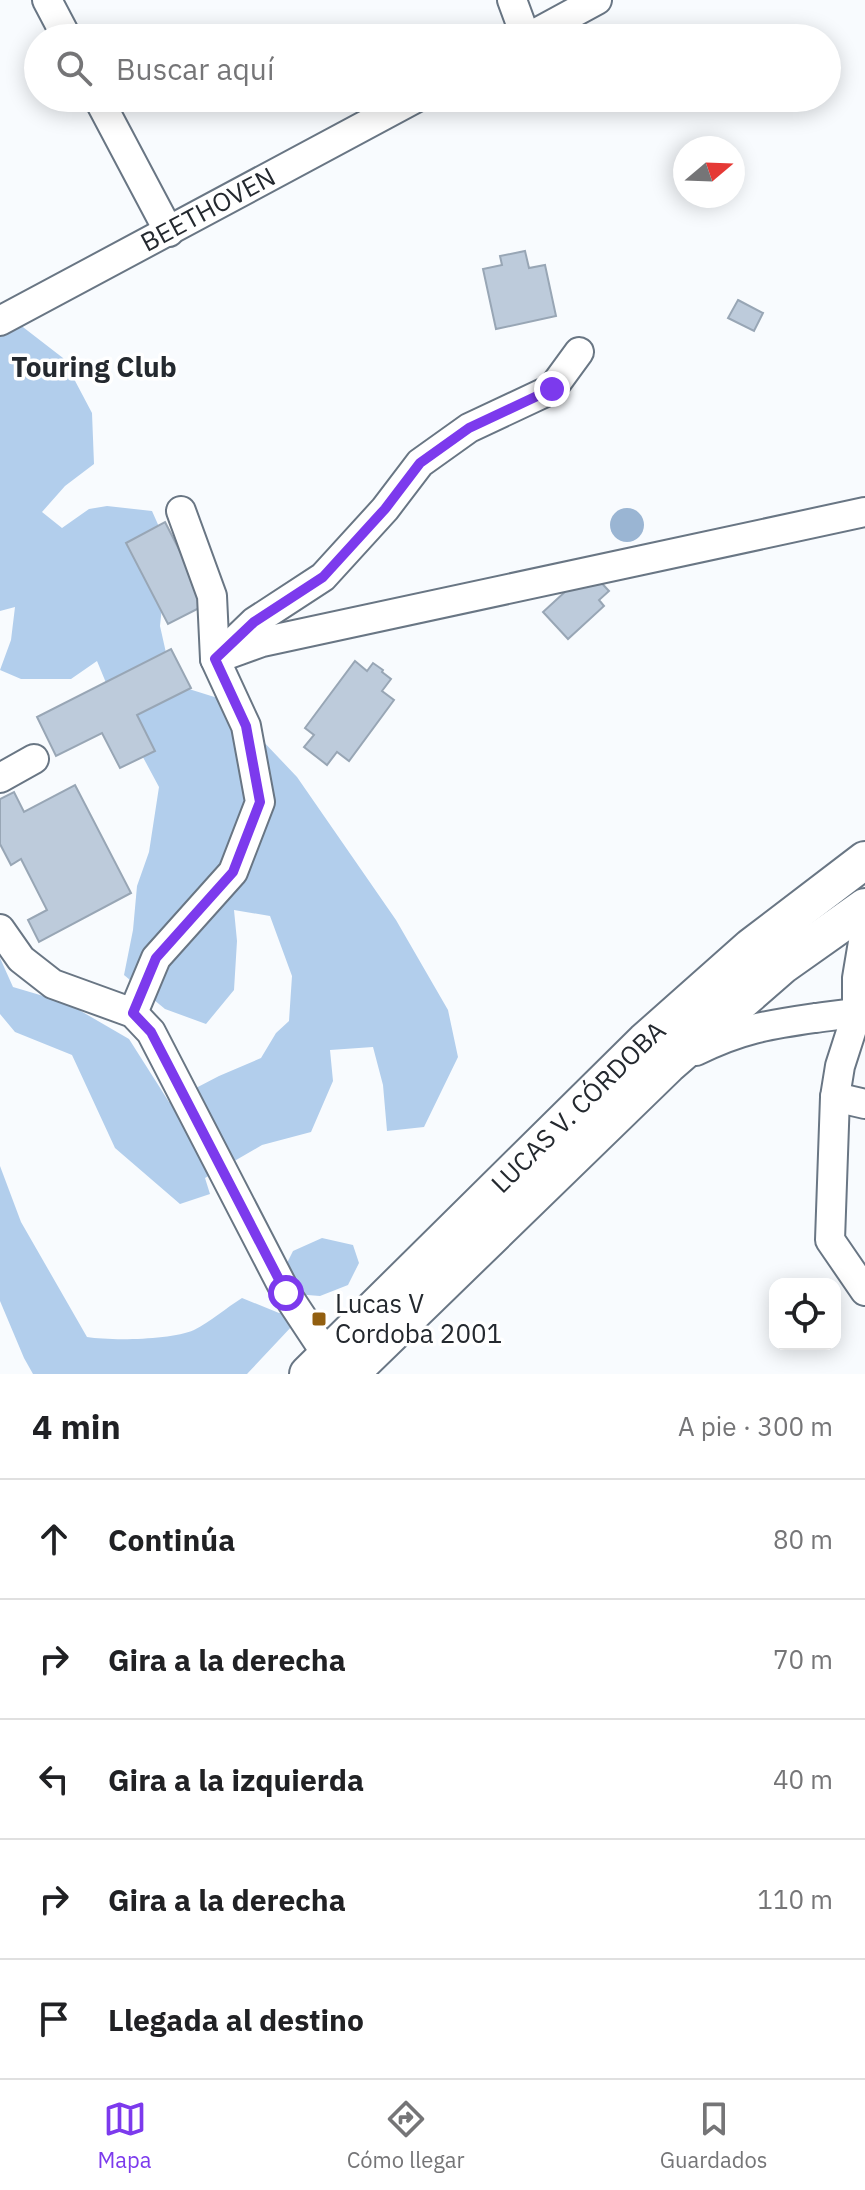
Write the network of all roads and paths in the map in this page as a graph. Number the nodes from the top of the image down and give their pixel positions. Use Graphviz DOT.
graph roads {
  1 [pos="47,0"];
  2 [pos="512,0"];
  3 [pos="597,0"];
  4 [pos="60,24"];
  5 [pos="521,24"];
  6 [pos="552,24"];
  7 [pos="105,112"];
  8 [pos="390,112"];
  9 [pos="169,232"];
  10 [pos="0,321"];
  11 [pos="579,352"];
  12 [pos="181,511"];
  13 [pos="865,512"];
  14 [pos="215,659"];
  15 [pos="34,759"];
  16 [pos="0,778"];
  17 [pos="865,860"];
  18 [pos="865,907"];
  19 [pos="0,929"];
  20 [pos="865,930"];
  21 [pos="133,1013"];
  22 [pos="861,1013"];
  23 [pos="668,1065"];
  24 [pos="835,1097"];
  25 [pos="865,1104"];
  26 [pos="865,1291"];
  27 [pos="328,1368"];
  1 -- 4 [label="street"];
  2 -- 5 [label="street"];
  3 -- 6 [label="street"];
  7 -- 9 [label="street"];
  8 -- 9 [label="street, BEETHOVEN"];
  9 -- 10 [label="street, BEETHOVEN"];
  11 -- 14 [label="street"];
  12 -- 14 [label="street"];
  13 -- 14 [label="street"];
  14 -- 21 [label="street"];
  15 -- 16 [label="street"];
  17 -- 27 [label="main road, LUCAS V. CÓRDOBA"];
  18 -- 23 [label="main road, LUCAS V. CÓRDOBA"];
  19 -- 21 [label="street"];
  20 -- 22 [label="street"];
  21 -- 27 [label="street"];
  22 -- 23 [label="street"];
  22 -- 24 [label="street"];
  23 -- 27 [label="main road, LUCAS V. CÓRDOBA"];
  24 -- 25 [label="street"];
  24 -- 26 [label="street"];
}
